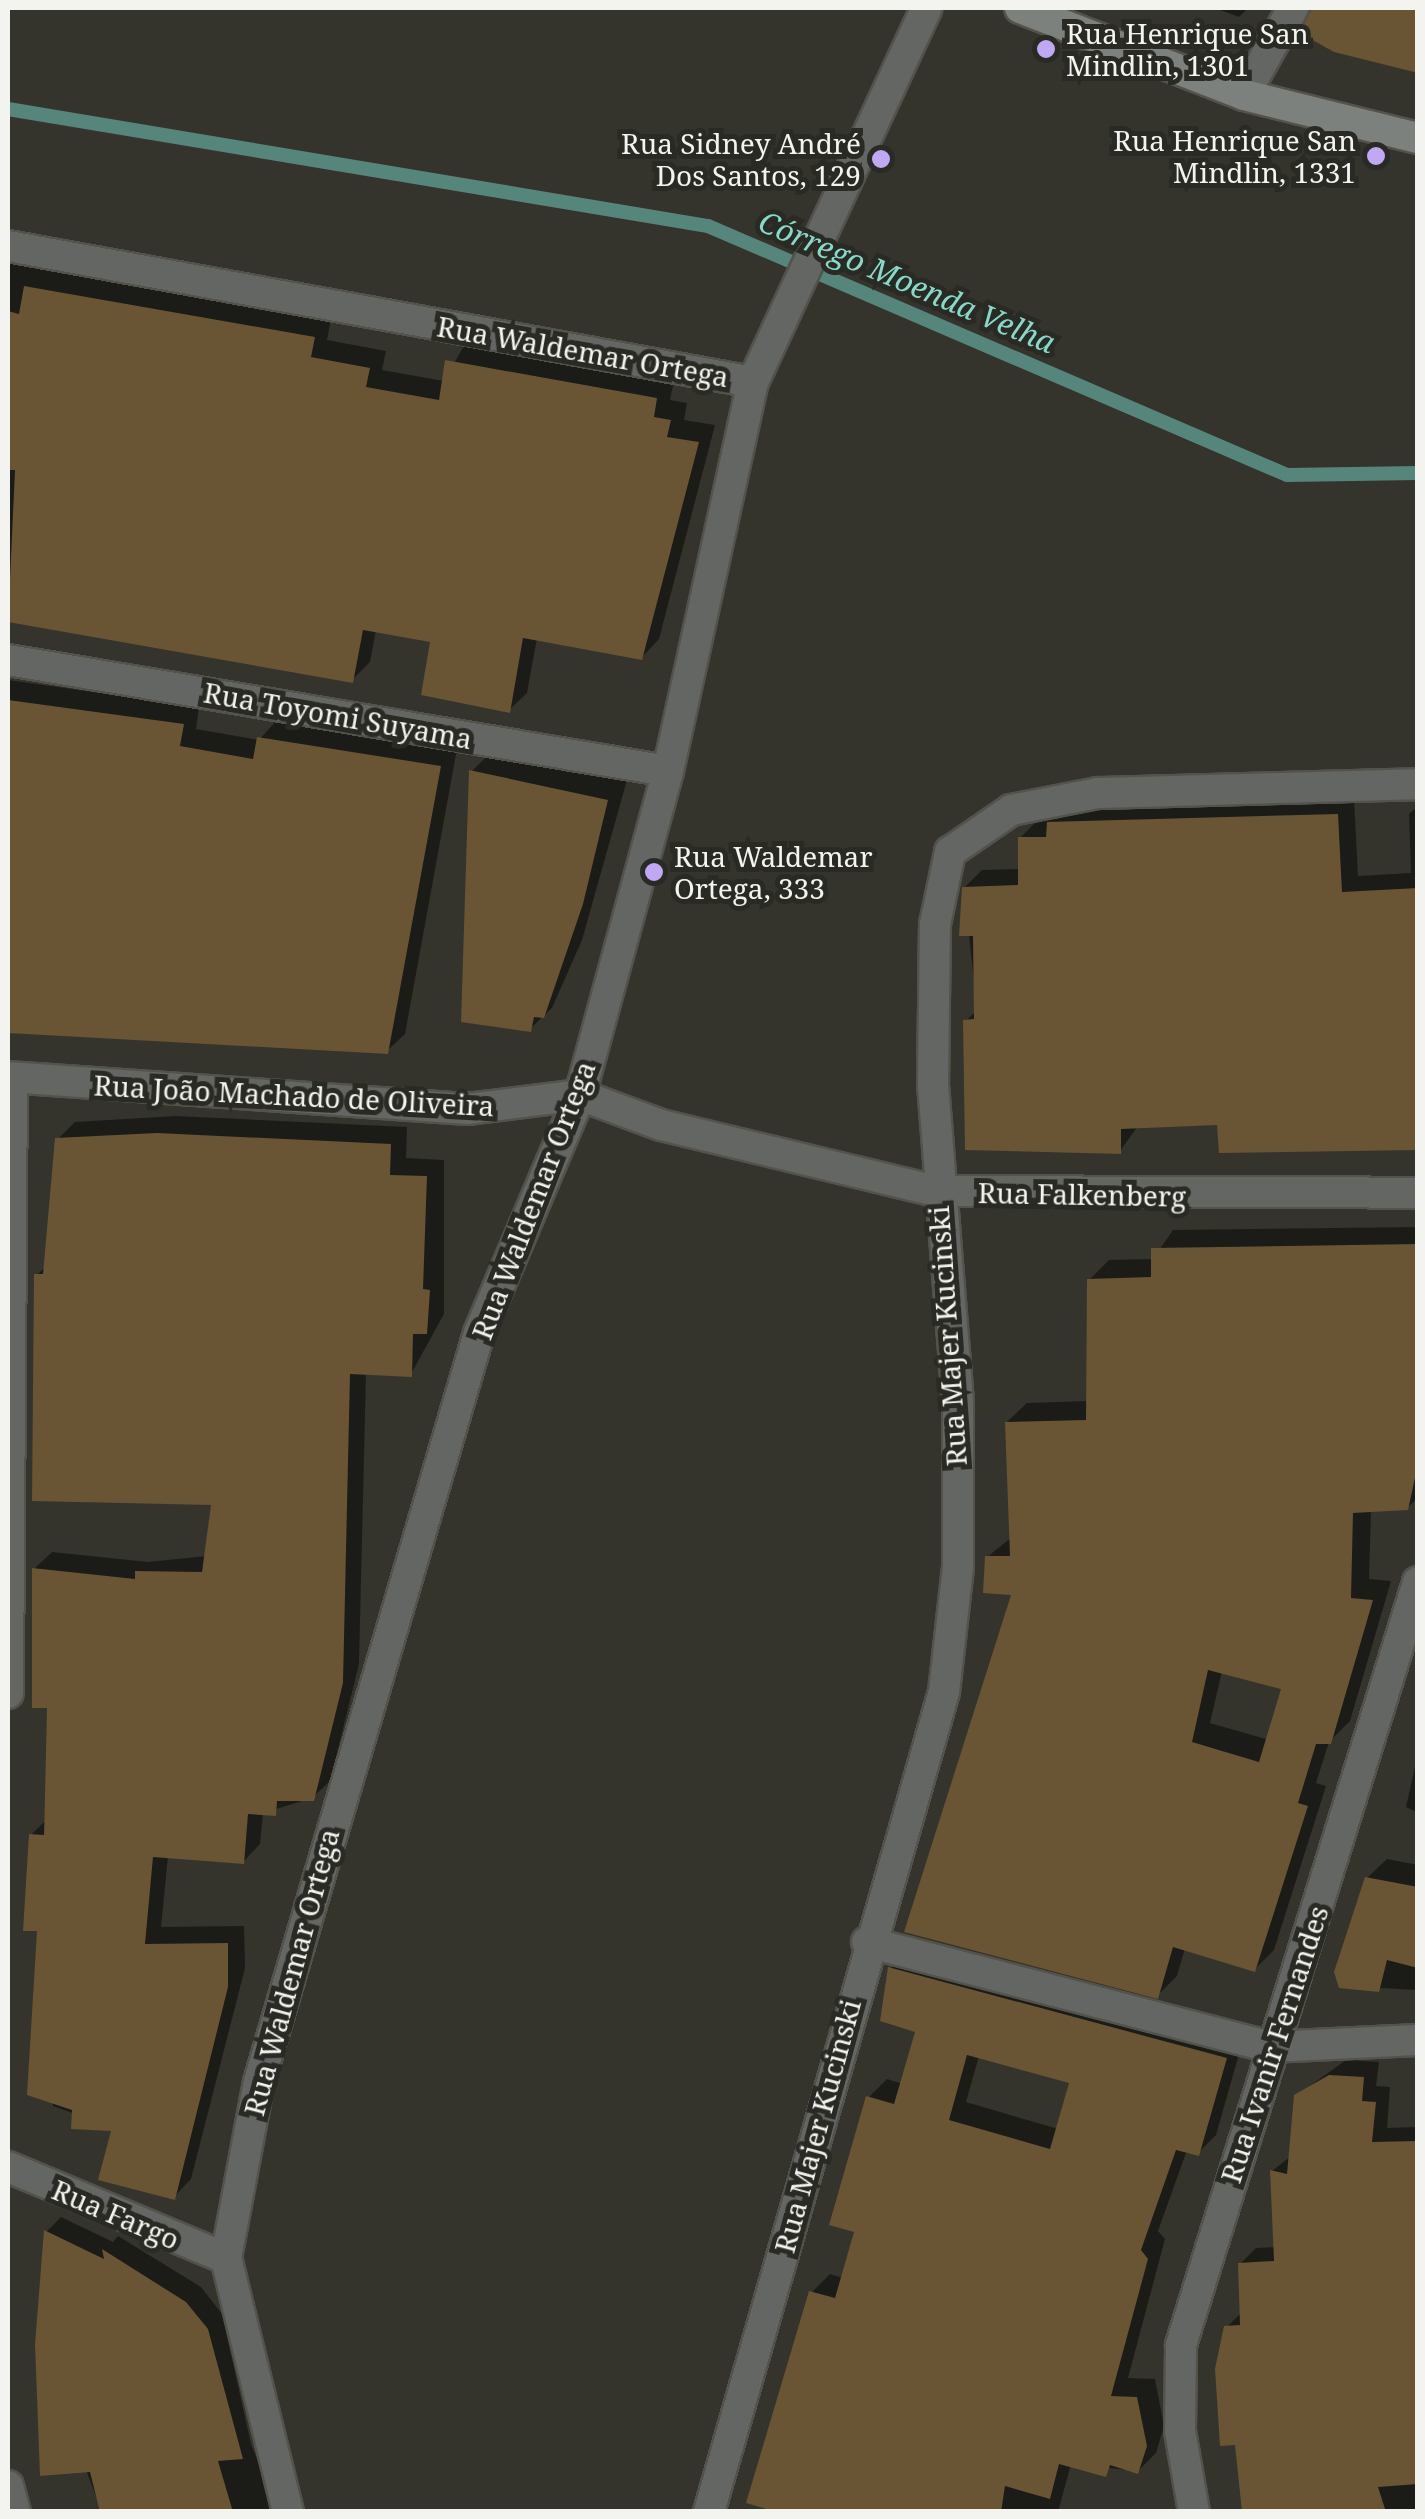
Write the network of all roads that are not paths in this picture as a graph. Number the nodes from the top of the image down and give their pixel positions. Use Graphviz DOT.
graph roads {
  1 [pos="927,8"];
  2 [pos="1020,8"];
  3 [pos="1293,8"];
  4 [pos="1244,95"];
  5 [pos="1418,138"];
  6 [pos="8,246"];
  7 [pos="753,382"];
  8 [pos="8,660"];
  9 [pos="668,771"];
  10 [pos="1418,784"];
  11 [pos="10,1078"];
  12 [pos="580,1094"];
  13 [pos="936,1191"];
  14 [pos="1418,1193"];
  15 [pos="1416,1590"];
  16 [pos="8,1693"];
  17 [pos="868,1942"];
  18 [pos="1418,2040"];
  19 [pos="1269,2048"];
  20 [pos="8,2167"];
  21 [pos="226,2258"];
  22 [pos="8,2486"];
  23 [pos="15,2512"];
  24 [pos="288,2512"];
  25 [pos="709,2512"];
  26 [pos="1194,2512"];
  1 -- 7 [label="street"];
  2 -- 4 [label="street"];
  3 -- 4 [label="street"];
  4 -- 5 [label="street"];
  6 -- 7 [label="street, Rua Waldemar Ortega"];
  7 -- 9 [label="street, Rua Waldemar Ortega"];
  8 -- 9 [label="street, Rua Toyomi Suyama"];
  9 -- 12 [label="street, Rua Waldemar Ortega"];
  10 -- 13 [label="street, Rua Majer Kucinski"];
  11 -- 12 [label="street, Rua João Machado de Oliveira"];
  11 -- 16 [label="street"];
  12 -- 13 [label="street, Rua Falkenberg"];
  12 -- 21 [label="street, Rua Waldemar Ortega"];
  13 -- 14 [label="street, Rua Falkenberg"];
  13 -- 17 [label="street, Rua Majer Kucinski"];
  15 -- 19 [label="street, Rua Ivanir Fernandes"];
  17 -- 19 [label="street"];
  17 -- 25 [label="street, Rua Majer Kucinski"];
  18 -- 19 [label="street"];
  19 -- 26 [label="street, Rua Ivanir Fernandes"];
  20 -- 21 [label="street, Rua Fargo"];
  21 -- 24 [label="street, Rua Waldemar Ortega"];
  22 -- 23 [label="street"];
}
